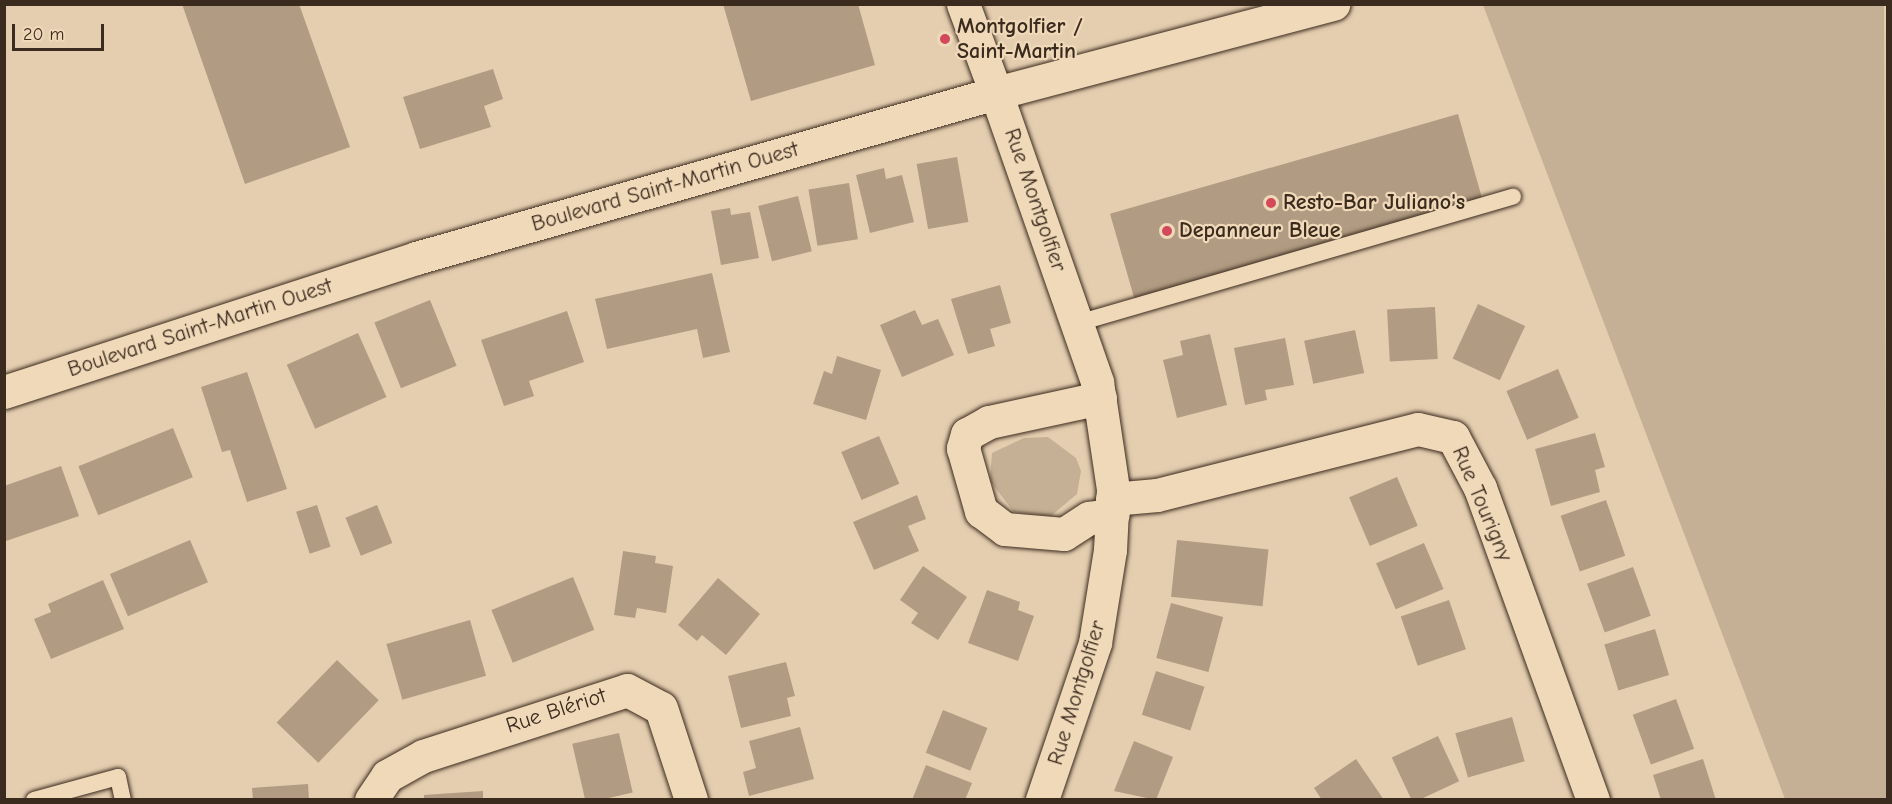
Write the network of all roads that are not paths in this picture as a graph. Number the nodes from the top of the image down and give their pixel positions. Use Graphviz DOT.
graph roads {
  1 [pos="963,4"];
  2 [pos="1333,4"];
  3 [pos="996,93"];
  4 [pos="1513,198"];
  5 [pos="1078,323"];
  6 [pos="4,392"];
  7 [pos="1100,398"];
  8 [pos="1113,506"];
  9 [pos="34,800"];
  10 [pos="123,800"];
  11 [pos="371,800"];
  12 [pos="691,800"];
  13 [pos="1042,800"];
  14 [pos="1593,800"];
  1 -- 3 [label="street, Rue Montgolfier"];
  2 -- 3 [label="street, Boulevard Saint-Martin Ouest"];
  3 -- 5 [label="street, Rue Montgolfier"];
  3 -- 6 [label="street, Boulevard Saint-Martin Ouest"];
  4 -- 5 [label="lane"];
  5 -- 7 [label="street, Rue Montgolfier"];
  7 -- 8 [label="street, Rue Montgolfier"];
  7 -- 8 [label="street"];
  8 -- 13 [label="street, Rue Montgolfier"];
  8 -- 14 [label="street, Rue Tourigny"];
  9 -- 10 [label="lane"];
  11 -- 12 [label="street, Rue Blériot"];
}
